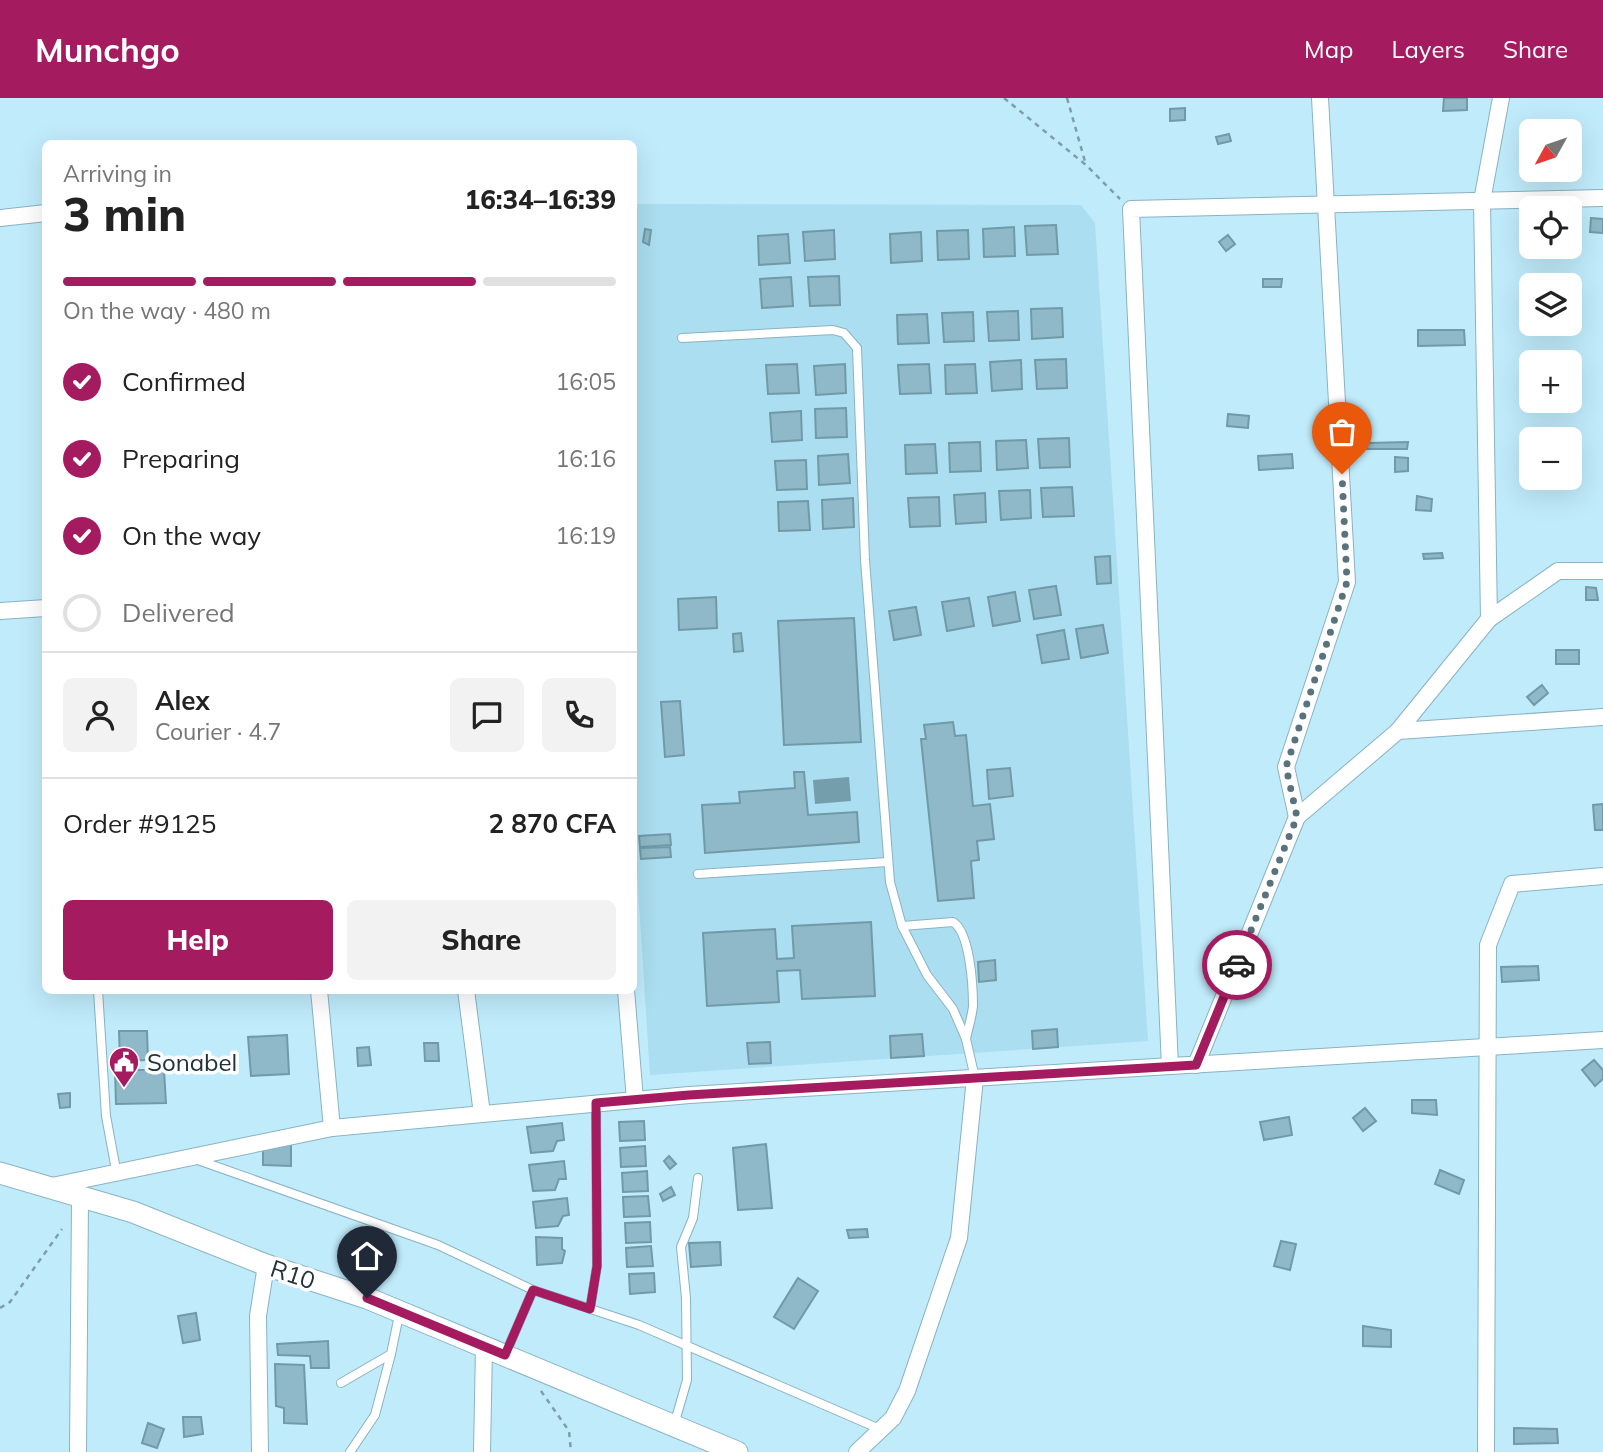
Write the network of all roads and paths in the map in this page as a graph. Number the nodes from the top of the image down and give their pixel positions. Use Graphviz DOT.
graph roads {
  1 [pos="1004,98"];
  2 [pos="1068,98"];
  3 [pos="1321,98"];
  4 [pos="1501,98"];
  5 [pos="1086,165"];
  6 [pos="1603,198"];
  7 [pos="1482,201"];
  8 [pos="1328,204"];
  9 [pos="1131,209"];
  10 [pos="42,213"];
  11 [pos="0,218"];
  12 [pos="682,338"];
  13 [pos="1603,571"];
  14 [pos="42,608"];
  15 [pos="0,611"];
  16 [pos="1489,619"];
  17 [pos="1603,717"];
  18 [pos="1398,731"];
  19 [pos="1297,817"];
  20 [pos="888,862"];
  21 [pos="698,874"];
  22 [pos="1603,876"];
  23 [pos="902,926"];
  24 [pos="98,994"];
  25 [pos="319,994"];
  26 [pos="467,994"];
  27 [pos="626,994"];
  28 [pos="966,1039"];
  29 [pos="1603,1040"];
  30 [pos="1486,1047"];
  31 [pos="1196,1065"];
  32 [pos="1170,1066"];
  33 [pos="975,1078"];
  34 [pos="635,1100"];
  35 [pos="596,1103"];
  36 [pos="482,1114"];
  37 [pos="332,1128"];
  38 [pos="190,1157"];
  39 [pos="0,1173"];
  40 [pos="117,1175"];
  41 [pos="698,1178"];
  42 [pos="49,1187"];
  43 [pos="80,1199"];
  44 [pos="266,1265"];
  45 [pos="533,1290"];
  46 [pos="0,1308"];
  47 [pos="590,1309"];
  48 [pos="400,1312"];
  49 [pos="687,1345"];
  50 [pos="484,1346"];
  51 [pos="391,1354"];
  52 [pos="514,1359"];
  53 [pos="341,1383"];
  54 [pos="674,1425"];
  55 [pos="882,1430"];
  56 [pos="78,1452"];
  57 [pos="260,1452"];
  58 [pos="350,1452"];
  59 [pos="482,1452"];
  60 [pos="571,1452"];
  61 [pos="737,1452"];
  62 [pos="857,1452"];
  63 [pos="1486,1452"];
  1 -- 5 [label="path"];
  2 -- 5 [label="path"];
  3 -- 8 [label="street"];
  4 -- 7 [label="street"];
  5 -- 9 [label="path"];
  6 -- 7 [label="street"];
  7 -- 8 [label="street"];
  7 -- 16 [label="street"];
  8 -- 9 [label="street"];
  8 -- 19 [label="street"];
  9 -- 32 [label="street"];
  10 -- 11 [label="street"];
  12 -- 20 [label="lane"];
  13 -- 16 [label="street"];
  14 -- 15 [label="street"];
  16 -- 18 [label="street"];
  17 -- 18 [label="street"];
  18 -- 19 [label="street"];
  19 -- 31 [label="street"];
  20 -- 21 [label="lane"];
  20 -- 23 [label="lane"];
  22 -- 30 [label="street"];
  23 -- 28 [label="lane"];
  23 -- 28 [label="lane"];
  24 -- 40 [label="lane"];
  25 -- 37 [label="street"];
  26 -- 36 [label="street"];
  27 -- 34 [label="street"];
  28 -- 33 [label="lane"];
  29 -- 30 [label="street"];
  30 -- 31 [label="street"];
  30 -- 63 [label="street"];
  31 -- 32 [label="street"];
  32 -- 33 [label="street"];
  33 -- 34 [label="street"];
  33 -- 55 [label="street"];
  34 -- 35 [label="street"];
  35 -- 36 [label="street"];
  35 -- 47 [label="lane"];
  36 -- 37 [label="street"];
  37 -- 38 [label="street"];
  38 -- 40 [label="street"];
  38 -- 45 [label="lane"];
  39 -- 42 [label="main road, R10"];
  40 -- 42 [label="street"];
  41 -- 49 [label="lane"];
  42 -- 43 [label="main road, R10"];
  43 -- 44 [label="main road, R10"];
  43 -- 46 [label="path"];
  43 -- 56 [label="street"];
  44 -- 48 [label="main road, R10"];
  44 -- 57 [label="street"];
  45 -- 47 [label="lane"];
  45 -- 52 [label="lane"];
  47 -- 49 [label="lane"];
  48 -- 50 [label="main road, R10"];
  48 -- 51 [label="lane"];
  49 -- 54 [label="lane"];
  49 -- 55 [label="lane"];
  50 -- 52 [label="main road, R10"];
  50 -- 59 [label="street"];
  51 -- 53 [label="lane"];
  51 -- 58 [label="lane"];
  52 -- 54 [label="main road, R10"];
  52 -- 60 [label="path"];
  54 -- 61 [label="main road, R10"];
  55 -- 62 [label="street"];
}
